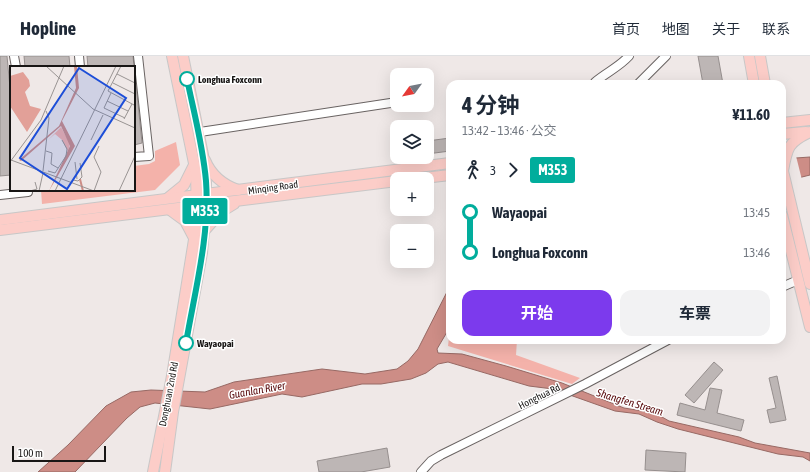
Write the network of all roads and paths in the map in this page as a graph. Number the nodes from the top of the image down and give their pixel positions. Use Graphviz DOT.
graph roads {
  1 [pos="14,56"];
  2 [pos="79,56"];
  3 [pos="138,56"];
  4 [pos="172,56"];
  5 [pos="183,56"];
  6 [pos="629,56"];
  7 [pos="666,56"];
  8 [pos="748,56"];
  9 [pos="760,56"];
  10 [pos="16,66"];
  11 [pos="80,66"];
  12 [pos="597,80"];
  13 [pos="642,80"];
  14 [pos="753,80"];
  15 [pos="764,80"];
  16 [pos="390,103"];
  17 [pos="810,120"];
  18 [pos="786,122"];
  19 [pos="200,132"];
  20 [pos="810,132"];
  21 [pos="786,134"];
  22 [pos="203,155"];
  23 [pos="786,155"];
  24 [pos="135,157"];
  25 [pos="195,163"];
  26 [pos="446,164"];
  27 [pos="446,175"];
  28 [pos="434,177"];
  29 [pos="390,182"];
  30 [pos="786,183"];
  31 [pos="28,191"];
  32 [pos="0,195"];
  33 [pos="201,195"];
  34 [pos="240,196"];
  35 [pos="167,199"];
  36 [pos="201,206"];
  37 [pos="170,210"];
  38 [pos="0,220"];
  39 [pos="0,230"];
  40 [pos="204,230"];
  41 [pos="786,231"];
  42 [pos="195,242"];
  43 [pos="809,278"];
  44 [pos="798,280"];
  45 [pos="786,285"];
  46 [pos="810,327"];
  47 [pos="655,344"];
  48 [pos="176,376"];
  49 [pos="169,412"];
  50 [pos="153,472"];
  51 [pos="165,472"];
  52 [pos="421,472"];
  1 -- 10 [label="street"];
  2 -- 11 [label="street"];
  3 -- 24 [label="street"];
  4 -- 25 [label="main road, Donghuan 2nd Rd"];
  5 -- 19 [label="main road, Donghuan 2nd Rd"];
  6 -- 12 [label="street"];
  7 -- 13 [label="street"];
  8 -- 14 [label="main road"];
  9 -- 15 [label="main road"];
  16 -- 19 [label="street"];
  17 -- 18 [label="main road"];
  19 -- 22 [label="main road, Donghuan 2nd Rd"];
  20 -- 21 [label="main road"];
  20 -- 23 [label="main road"];
  22 -- 33 [label="main road, Donghuan 2nd Rd"];
  22 -- 34 [label="main road"];
  25 -- 33 [label="main road, Donghuan 2nd Rd"];
  25 -- 35 [label="main road"];
  26 -- 34 [label="main road, Minqing Road"];
  27 -- 28 [label="main road"];
  29 -- 34 [label="main road, Minqing Road"];
  30 -- 43 [label="main road"];
  31 -- 32 [label="street"];
  33 -- 34 [label="main road, Minqing Road"];
  33 -- 35 [label="main road, Minqing Road"];
  33 -- 36 [label="main road, Donghuan 2nd Rd"];
  34 -- 36 [label="main road, Minqing Road"];
  34 -- 40 [label="main road"];
  35 -- 38 [label="main road, Minqing Road"];
  36 -- 37 [label="main road, Minqing Road"];
  36 -- 40 [label="main road, Donghuan 2nd Rd"];
  36 -- 42 [label="main road, Donghuan 2nd Rd"];
  37 -- 39 [label="main road, Minqing Road"];
  37 -- 42 [label="main road"];
  40 -- 48 [label="main road, Donghuan 2nd Rd"];
  41 -- 44 [label="main road"];
  42 -- 48 [label="main road, Donghuan 2nd Rd"];
  44 -- 45 [label="street"];
  44 -- 46 [label="main road"];
  47 -- 52 [label="street, Honghua Rd"];
  48 -- 49 [label="main road, Donghuan 2nd Rd"];
  49 -- 50 [label="main road, Donghuan 2nd Rd"];
  49 -- 51 [label="main road, Donghuan 2nd Rd"];
}
